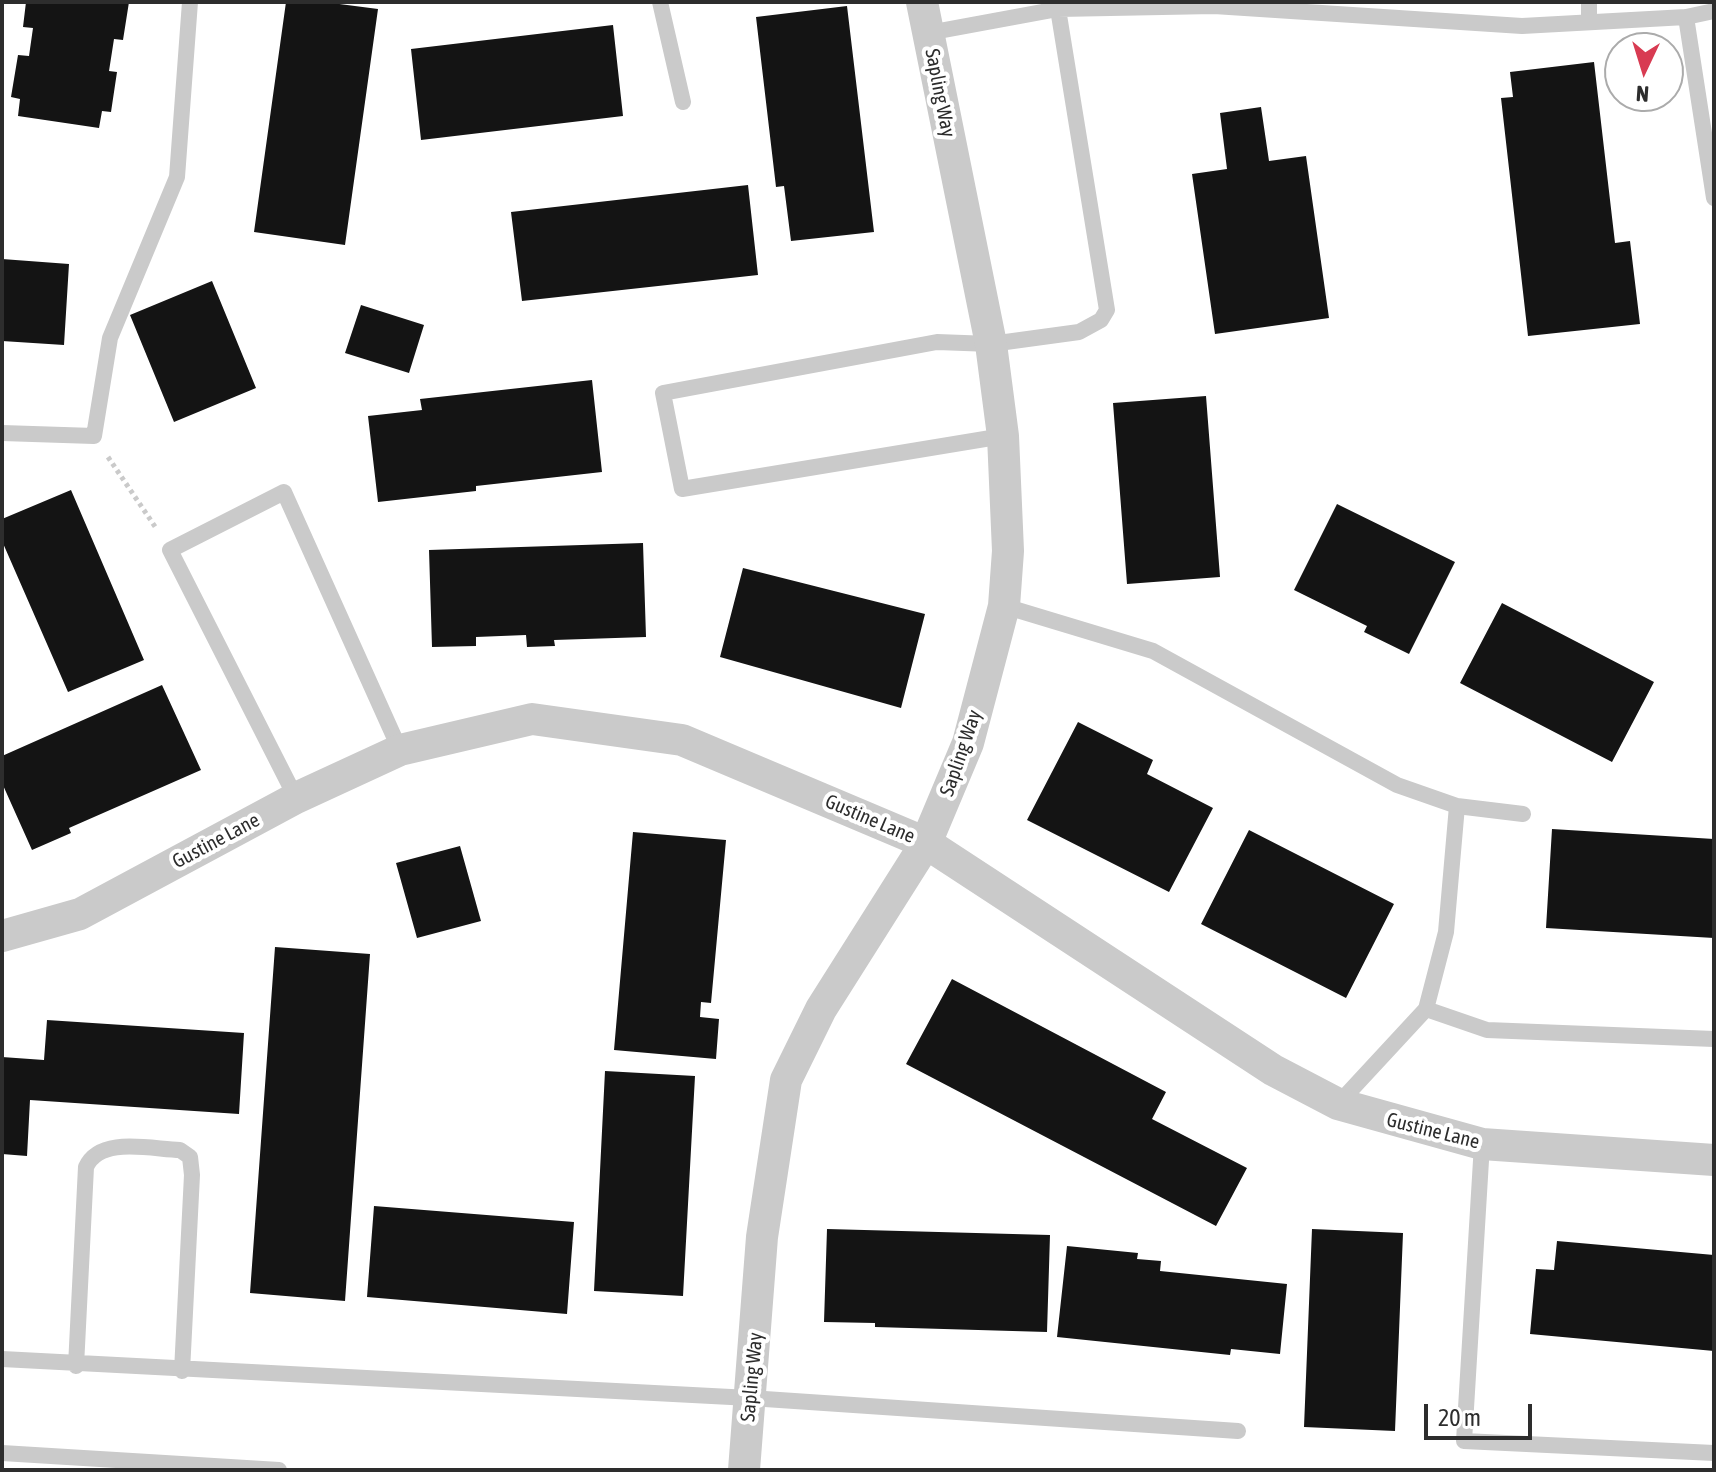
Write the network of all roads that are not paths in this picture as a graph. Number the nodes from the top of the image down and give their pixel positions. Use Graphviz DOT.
graph roads {
  1 [pos="190,2"];
  2 [pos="660,2"];
  3 [pos="922,2"];
  4 [pos="1589,2"];
  5 [pos="1214,4"];
  6 [pos="1058,9"];
  7 [pos="1714,11"];
  8 [pos="1686,17"];
  9 [pos="1589,21"];
  10 [pos="928,33"];
  11 [pos="683,102"];
  12 [pos="1714,198"];
  13 [pos="991,344"];
  14 [pos="2,433"];
  15 [pos="1003,436"];
  16 [pos="1004,606"];
  17 [pos="400,750"];
  18 [pos="296,798"];
  19 [pos="1457,806"];
  20 [pos="1523,814"];
  21 [pos="926,843"];
  22 [pos="2,936"];
  23 [pos="1426,1009"];
  24 [pos="1714,1039"];
  25 [pos="1338,1104"];
  26 [pos="1482,1144"];
  27 [pos="1714,1160"];
  28 [pos="2,1359"];
  29 [pos="76,1366"];
  30 [pos="182,1371"];
  31 [pos="750,1398"];
  32 [pos="1238,1431"];
  33 [pos="2,1453"];
  34 [pos="1714,1453"];
  35 [pos="98,1464"];
  36 [pos="279,1470"];
  37 [pos="744,1470"];
  1 -- 14 [label="lane"];
  2 -- 11 [label="lane"];
  3 -- 10 [label="street, Sapling Way"];
  4 -- 9 [label="lane"];
  5 -- 6 [label="lane"];
  5 -- 9 [label="lane"];
  6 -- 10 [label="lane"];
  6 -- 13 [label="lane"];
  7 -- 8 [label="lane"];
  8 -- 9 [label="lane"];
  8 -- 12 [label="lane"];
  10 -- 13 [label="street, Sapling Way"];
  13 -- 15 [label="street, Sapling Way"];
  13 -- 15 [label="lane"];
  15 -- 16 [label="street, Sapling Way"];
  16 -- 19 [label="lane"];
  16 -- 21 [label="street, Sapling Way"];
  17 -- 18 [label="street, Gustine Lane"];
  17 -- 18 [label="lane"];
  17 -- 21 [label="street, Gustine Lane"];
  18 -- 22 [label="street, Gustine Lane"];
  19 -- 20 [label="lane"];
  19 -- 23 [label="lane"];
  21 -- 25 [label="street, Gustine Lane"];
  21 -- 31 [label="street, Sapling Way"];
  23 -- 24 [label="lane"];
  23 -- 25 [label="lane"];
  25 -- 26 [label="street, Gustine Lane"];
  26 -- 27 [label="street, Gustine Lane"];
  26 -- 34 [label="lane"];
  28 -- 29 [label="lane"];
  29 -- 30 [label="lane"];
  29 -- 30 [label="lane"];
  30 -- 31 [label="lane"];
  31 -- 32 [label="lane"];
  31 -- 37 [label="street, Sapling Way"];
  33 -- 35 [label="lane"];
  35 -- 36 [label="lane"];
}
